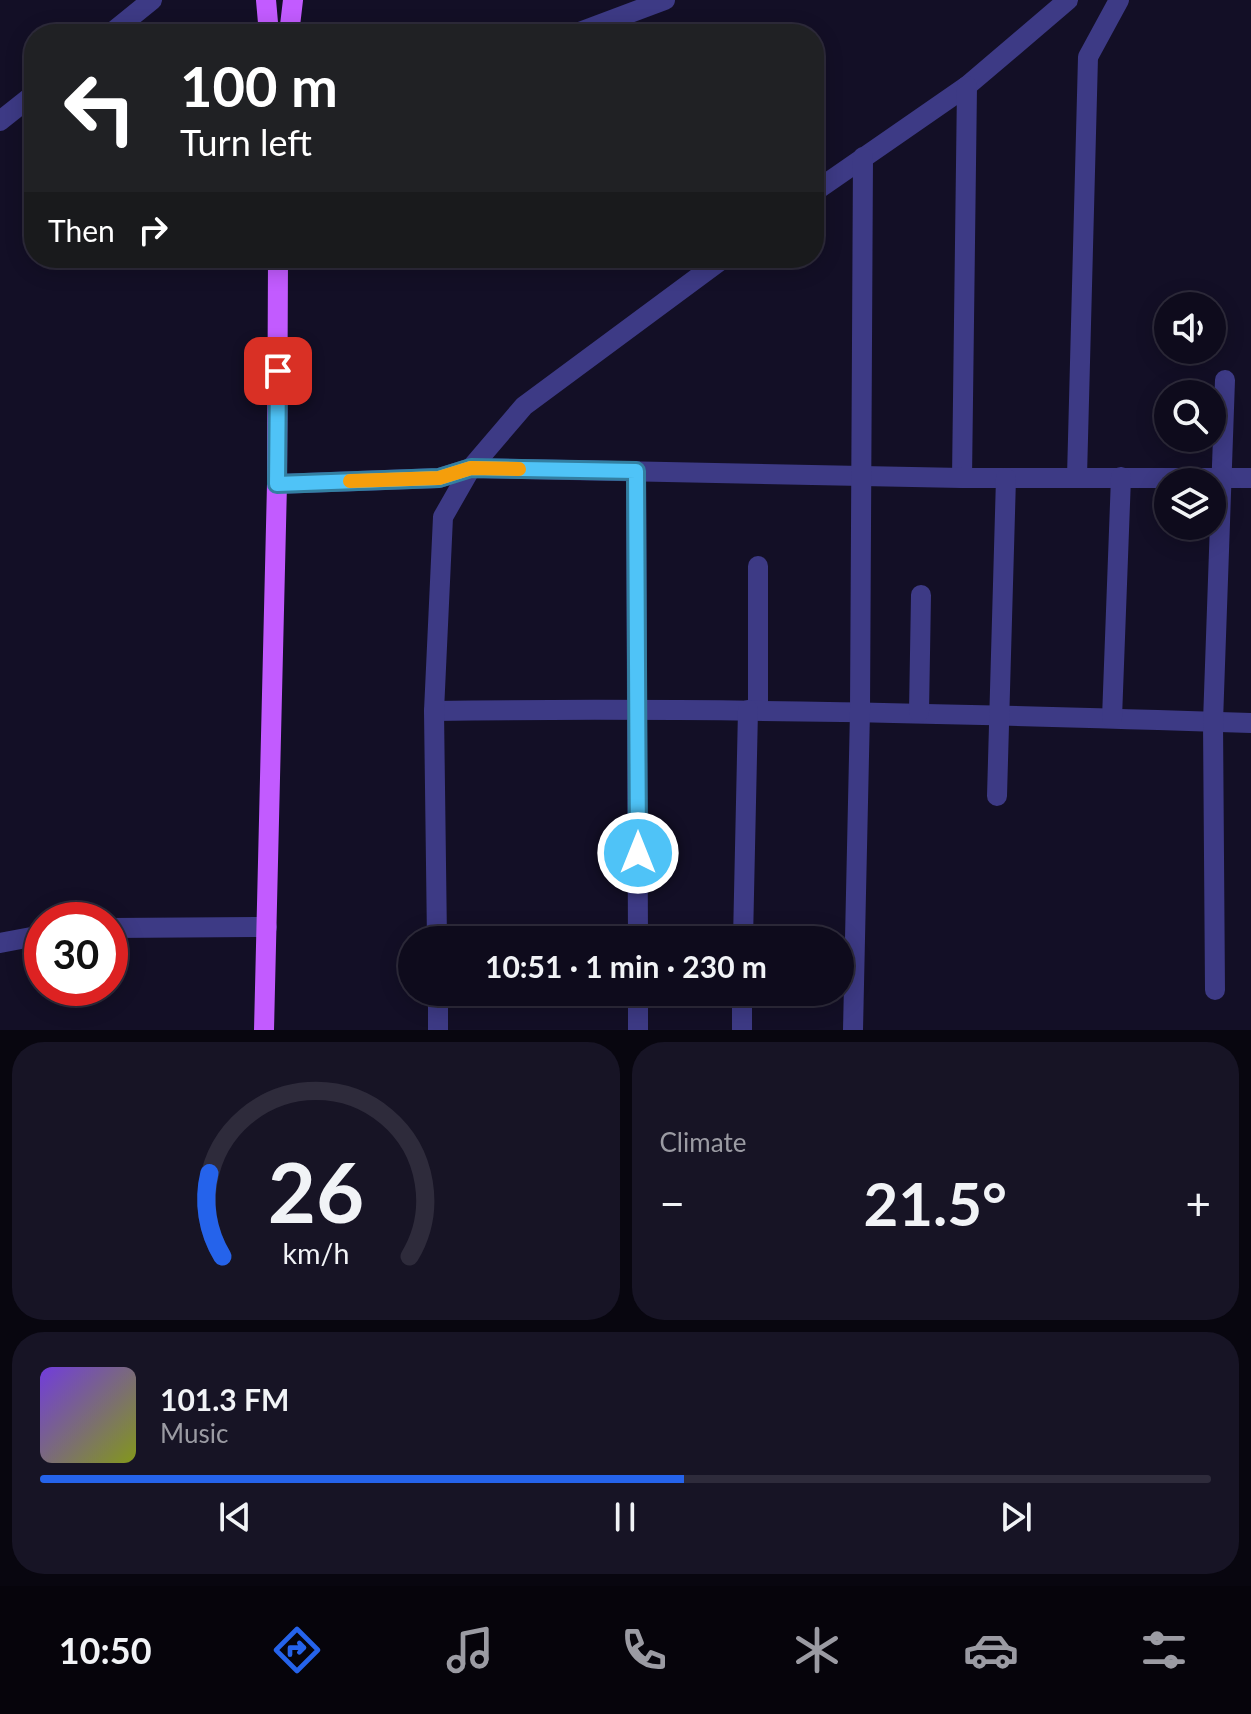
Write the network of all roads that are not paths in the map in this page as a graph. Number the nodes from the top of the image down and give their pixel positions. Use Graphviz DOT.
graph roads {
  1 [pos="152,0"];
  2 [pos="266,0"];
  3 [pos="293,0"];
  4 [pos="665,0"];
  5 [pos="1068,0"];
  6 [pos="1119,0"];
  7 [pos="122,24"];
  8 [pos="268,24"];
  9 [pos="290,24"];
  10 [pos="601,24"];
  11 [pos="967,86"];
  12 [pos="24,102"];
  13 [pos="0,121"];
  14 [pos="863,157"];
  15 [pos="824,185"];
  16 [pos="278,268"];
  17 [pos="710,268"];
  18 [pos="471,468"];
  19 [pos="636,471"];
  20 [pos="860,474"];
  21 [pos="1077,477"];
  22 [pos="1121,477"];
  23 [pos="1154,477"];
  24 [pos="962,478"];
  25 [pos="1006,478"];
  26 [pos="1226,478"];
  27 [pos="1251,478"];
  28 [pos="277,484"];
  29 [pos="1218,540"];
  30 [pos="758,566"];
  31 [pos="921,595"];
  32 [pos="637,708"];
  33 [pos="753,710"];
  34 [pos="434,711"];
  35 [pos="860,711"];
  36 [pos="919,712"];
  37 [pos="1002,715"];
  38 [pos="1112,718"];
  39 [pos="1213,722"];
  40 [pos="1251,723"];
  41 [pos="997,796"];
  42 [pos="437,926"];
  43 [pos="638,926"];
  44 [pos="744,926"];
  45 [pos="267,927"];
  46 [pos="128,928"];
  47 [pos="24,938"];
  48 [pos="0,943"];
  49 [pos="1215,990"];
  50 [pos="438,1006"];
  51 [pos="638,1006"];
  52 [pos="742,1006"];
  53 [pos="264,1030"];
  54 [pos="438,1030"];
  55 [pos="638,1030"];
  56 [pos="742,1030"];
  57 [pos="853,1030"];
  1 -- 7 [label="street"];
  2 -- 8 [label="main road"];
  3 -- 9 [label="main road"];
  4 -- 10 [label="street"];
  5 -- 11 [label="street"];
  6 -- 21 [label="street"];
  11 -- 14 [label="street"];
  11 -- 24 [label="street"];
  12 -- 13 [label="street"];
  14 -- 15 [label="street"];
  14 -- 20 [label="street"];
  16 -- 28 [label="main road"];
  17 -- 18 [label="street"];
  18 -- 19 [label="street"];
  18 -- 28 [label="street"];
  18 -- 34 [label="street"];
  19 -- 20 [label="street"];
  19 -- 32 [label="street"];
  20 -- 24 [label="street"];
  20 -- 35 [label="street"];
  21 -- 22 [label="street"];
  21 -- 25 [label="street"];
  22 -- 23 [label="street"];
  22 -- 38 [label="street"];
  24 -- 25 [label="street"];
  25 -- 37 [label="street"];
  26 -- 27 [label="street"];
  28 -- 45 [label="main road"];
  29 -- 39 [label="street"];
  30 -- 33 [label="street"];
  31 -- 36 [label="street"];
  32 -- 33 [label="street"];
  32 -- 34 [label="street"];
  32 -- 43 [label="street"];
  33 -- 35 [label="street"];
  33 -- 44 [label="street"];
  34 -- 42 [label="street"];
  35 -- 36 [label="street"];
  35 -- 57 [label="street"];
  36 -- 37 [label="street"];
  37 -- 38 [label="street"];
  37 -- 41 [label="street"];
  38 -- 39 [label="street"];
  39 -- 40 [label="street"];
  39 -- 49 [label="street"];
  45 -- 46 [label="street"];
  45 -- 53 [label="main road"];
  47 -- 48 [label="street"];
  50 -- 54 [label="street"];
  51 -- 55 [label="street"];
  52 -- 56 [label="street"];
}
